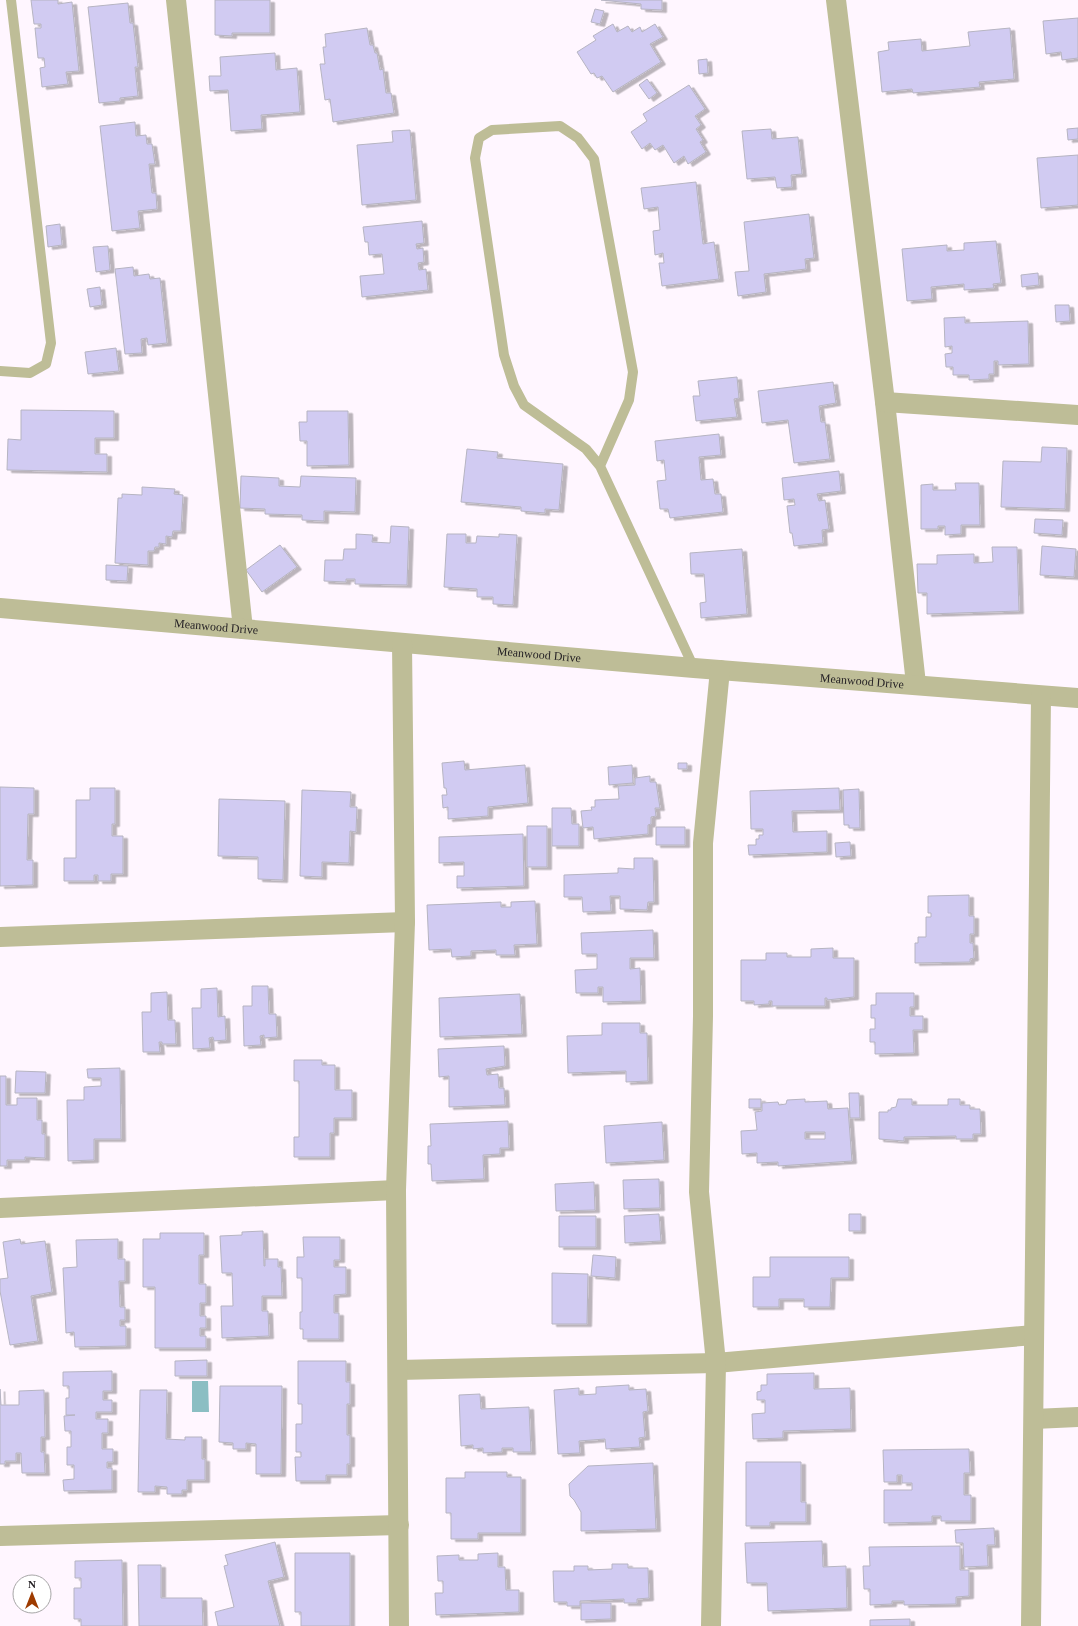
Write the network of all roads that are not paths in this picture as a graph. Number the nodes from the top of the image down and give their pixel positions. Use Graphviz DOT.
graph roads {
  1 [pos="11,0"];
  2 [pos="176,0"];
  3 [pos="836,0"];
  4 [pos="0,371"];
  5 [pos="885,402"];
  6 [pos="1078,415"];
  7 [pos="600,466"];
  8 [pos="0,608"];
  9 [pos="243,629"];
  10 [pos="402,643"];
  11 [pos="694,668"];
  12 [pos="720,670"];
  13 [pos="916,684"];
  14 [pos="1041,696"];
  15 [pos="1078,698"];
  16 [pos="404,922"];
  17 [pos="0,937"];
  18 [pos="396,1190"];
  19 [pos="0,1208"];
  20 [pos="1034,1335"];
  21 [pos="716,1362"];
  22 [pos="398,1370"];
  23 [pos="1078,1417"];
  24 [pos="1034,1419"];
  25 [pos="399,1525"];
  26 [pos="0,1536"];
  27 [pos="399,1626"];
  28 [pos="711,1626"];
  29 [pos="1031,1626"];
  1 -- 4 [label="lane"];
  2 -- 9 [label="street"];
  3 -- 5 [label="street"];
  5 -- 6 [label="street"];
  5 -- 13 [label="street"];
  7 -- 7 [label="lane"];
  7 -- 11 [label="lane"];
  8 -- 9 [label="street, Meanwood Drive"];
  9 -- 10 [label="street, Meanwood Drive"];
  10 -- 11 [label="street, Meanwood Drive"];
  10 -- 16 [label="street"];
  11 -- 12 [label="street, Meanwood Drive"];
  12 -- 13 [label="street, Meanwood Drive"];
  12 -- 21 [label="street"];
  13 -- 14 [label="street, Meanwood Drive"];
  14 -- 15 [label="street, Meanwood Drive"];
  14 -- 20 [label="street"];
  16 -- 17 [label="street"];
  16 -- 18 [label="street"];
  18 -- 19 [label="street"];
  18 -- 22 [label="street"];
  20 -- 21 [label="street"];
  20 -- 24 [label="street"];
  21 -- 22 [label="street"];
  21 -- 28 [label="street"];
  22 -- 25 [label="street"];
  23 -- 24 [label="street"];
  24 -- 29 [label="street"];
  25 -- 26 [label="street"];
  25 -- 27 [label="street"];
}
